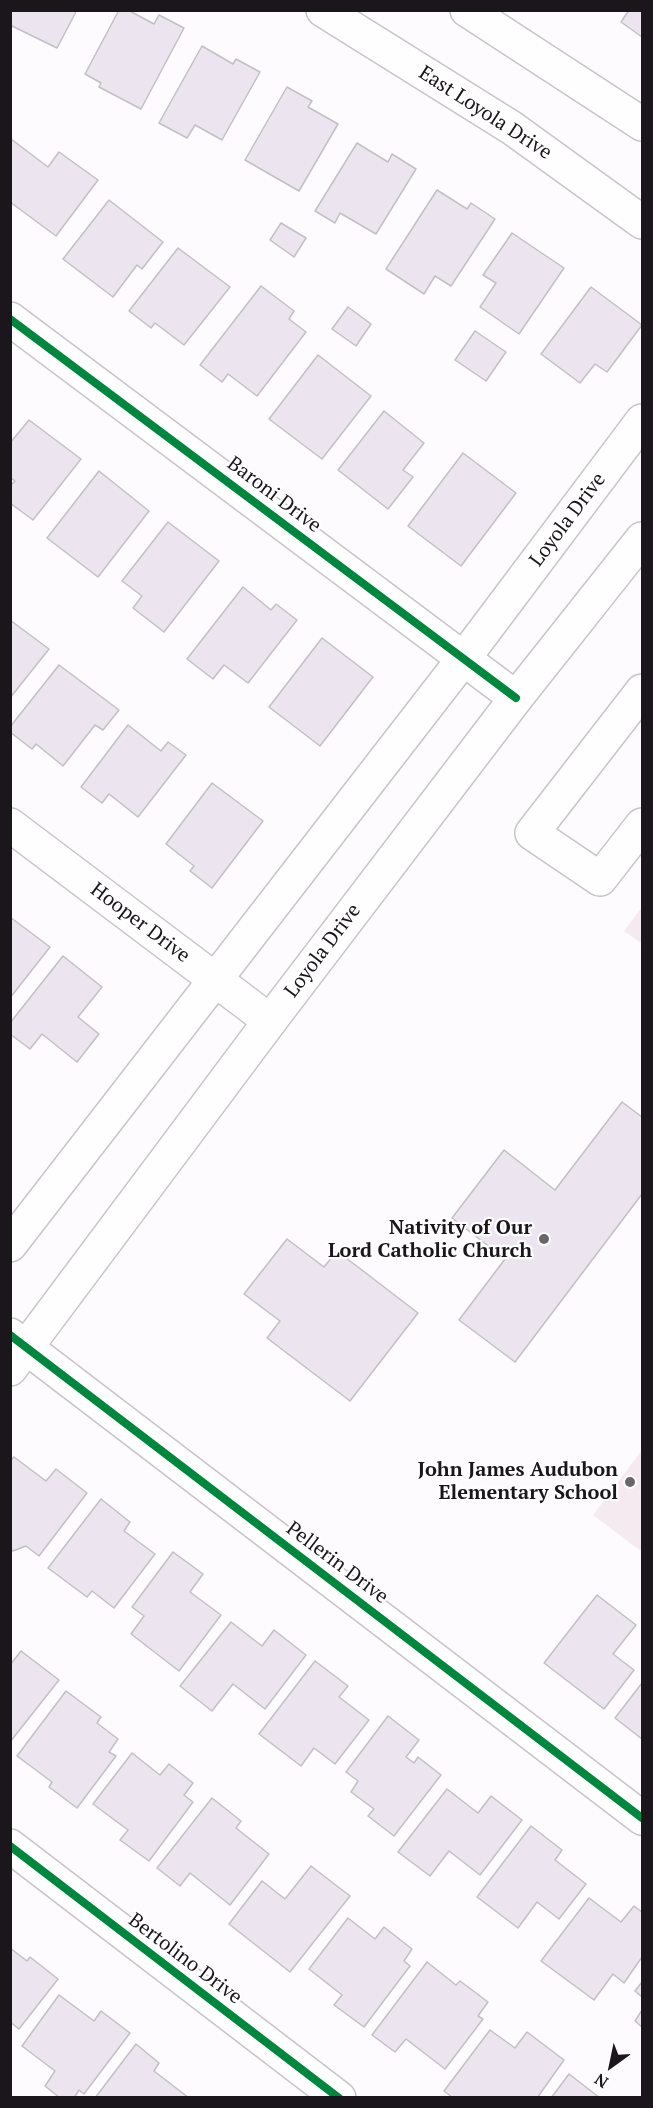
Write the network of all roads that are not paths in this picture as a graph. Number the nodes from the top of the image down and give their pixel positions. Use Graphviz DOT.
graph roads {
  1 [pos="323,10"];
  2 [pos="467,10"];
  3 [pos="642,124"];
  4 [pos="642,222"];
  5 [pos="10,319"];
  6 [pos="642,422"];
  7 [pos="642,539"];
  8 [pos="464,658"];
  9 [pos="642,691"];
  10 [pos="516,698"];
  11 [pos="10,825"];
  12 [pos="642,825"];
  13 [pos="215,979"];
  14 [pos="270,1021"];
  15 [pos="10,1245"];
  16 [pos="16,1350"];
  17 [pos="642,1818"];
  18 [pos="10,1846"];
  19 [pos="339,2097"];
  1 -- 4 [label="street, East Loyola Drive"];
  2 -- 3 [label="street"];
  5 -- 8 [label="street, Baroni Drive"];
  6 -- 8 [label="street, Loyola Drive"];
  7 -- 10 [label="street, Loyola Drive"];
  8 -- 10 [label="street, Baroni Drive"];
  8 -- 13 [label="street, Loyola Drive"];
  9 -- 12 [label="street"];
  10 -- 14 [label="street, Loyola Drive"];
  11 -- 13 [label="street, Hooper Drive"];
  13 -- 14 [label="street, Hooper Drive"];
  13 -- 15 [label="street, Loyola Drive"];
  14 -- 16 [label="street, Loyola Drive"];
  16 -- 17 [label="street, Pellerin Drive"];
  18 -- 19 [label="street, Bertolino Drive"];
}
